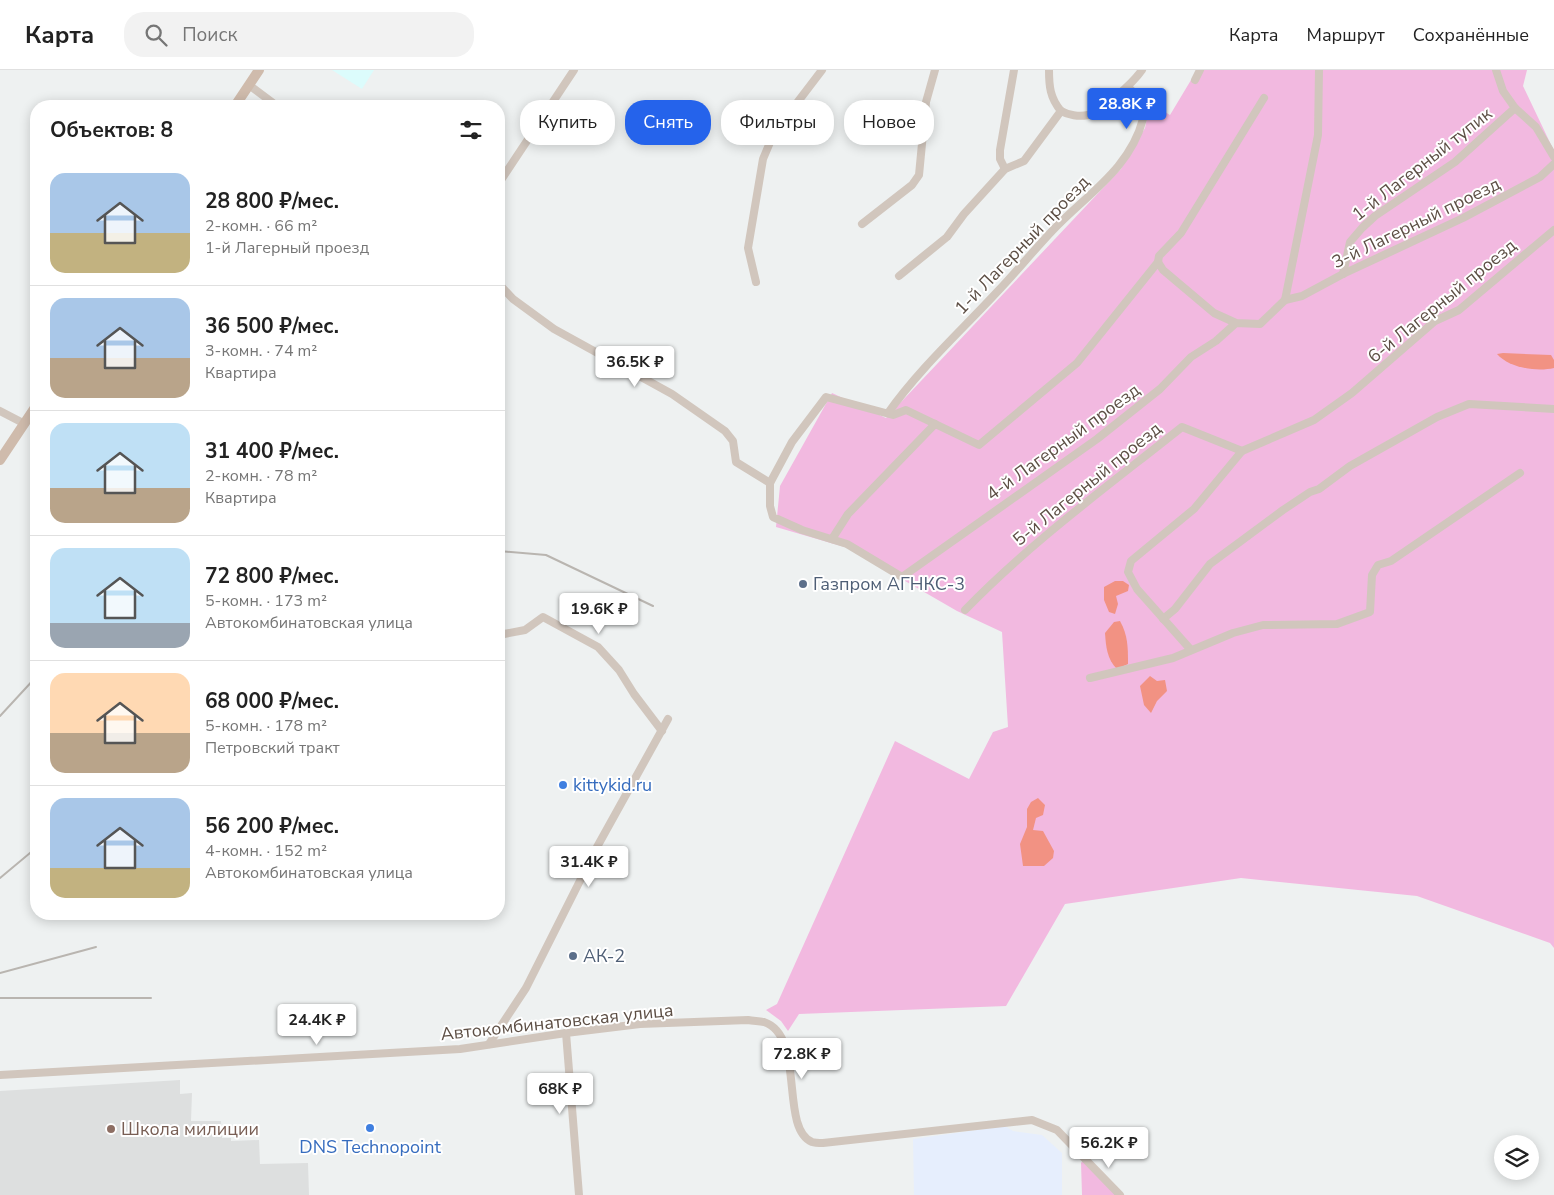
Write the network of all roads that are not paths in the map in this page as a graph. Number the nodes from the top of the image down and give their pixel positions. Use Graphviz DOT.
graph roads {
  1 [pos="259,70"];
  2 [pos="574,70"];
  3 [pos="822,70"];
  4 [pos="935,70"];
  5 [pos="1014,70"];
  6 [pos="1049,70"];
  7 [pos="1142,70"];
  8 [pos="1200,70"];
  9 [pos="1319,70"];
  10 [pos="1496,70"];
  11 [pos="1195,80"];
  12 [pos="249,85"];
  13 [pos="1128,87"];
  14 [pos="1264,98"];
  15 [pos="239,100"];
  16 [pos="269,100"];
  17 [pos="799,100"];
  18 [pos="1515,108"];
  19 [pos="1061,111"];
  20 [pos="769,145"];
  21 [pos="1554,158"];
  22 [pos="1554,164"];
  23 [pos="1005,169"];
  24 [pos="505,174"];
  25 [pos="862,224"];
  26 [pos="1554,230"];
  27 [pos="1158,259"];
  28 [pos="1343,274"];
  29 [pos="899,276"];
  30 [pos="756,282"];
  31 [pos="505,290"];
  32 [pos="1286,300"];
  33 [pos="1236,324"];
  34 [pos="1554,408"];
  35 [pos="0,411"];
  36 [pos="888,414"];
  37 [pos="30,416"];
  38 [pos="25,424"];
  39 [pos="935,424"];
  40 [pos="1242,451"];
  41 [pos="0,460"];
  42 [pos="1520,473"];
  43 [pos="770,483"];
  44 [pos="832,540"];
  45 [pos="964,610"];
  46 [pos="1163,619"];
  47 [pos="505,634"];
  48 [pos="1191,650"];
  49 [pos="1090,678"];
  50 [pos="668,719"];
  51 [pos="662,730"];
  52 [pos="566,1033"];
  53 [pos="489,1044"];
  54 [pos="0,1075"];
  55 [pos="579,1195"];
  56 [pos="1120,1195"];
  1 -- 12 [label="main road"];
  2 -- 24 [label="street"];
  3 -- 17 [label="street"];
  4 -- 25 [label="street"];
  5 -- 23 [label="street"];
  6 -- 19 [label="street"];
  7 -- 13 [label="street"];
  8 -- 11 [label="street"];
  9 -- 32 [label="street"];
  10 -- 18 [label="street"];
  12 -- 15 [label="main road"];
  12 -- 16 [label="street"];
  13 -- 19 [label="street"];
  13 -- 36 [label="street, 1-й Лагерный проезд"];
  14 -- 27 [label="street"];
  18 -- 21 [label="street"];
  18 -- 28 [label="street, 1-й Лагерный тупик"];
  19 -- 23 [label="street"];
  20 -- 30 [label="street"];
  22 -- 28 [label="street, 3-й Лагерный проезд"];
  23 -- 29 [label="street"];
  26 -- 40 [label="street, 6-й Лагерный проезд"];
  27 -- 33 [label="street"];
  27 -- 39 [label="street"];
  28 -- 32 [label="street, 3-й Лагерный проезд"];
  31 -- 43 [label="street"];
  32 -- 33 [label="street"];
  33 -- 44 [label="street, 4-й Лагерный проезд"];
  34 -- 46 [label="street"];
  35 -- 38 [label="street"];
  36 -- 39 [label="street"];
  36 -- 43 [label="street"];
  37 -- 38 [label="main road"];
  38 -- 41 [label="main road"];
  39 -- 44 [label="street"];
  40 -- 45 [label="street, 5-й Лагерный проезд"];
  40 -- 46 [label="street, 6-й Лагерный проезд"];
  42 -- 48 [label="street"];
  43 -- 44 [label="street"];
  46 -- 48 [label="street, 6-й Лагерный проезд"];
  47 -- 51 [label="street"];
  48 -- 49 [label="street"];
  50 -- 51 [label="street"];
  51 -- 53 [label="street"];
  52 -- 53 [label="street, Автокомбинатовская улица"];
  52 -- 55 [label="street"];
  52 -- 56 [label="street, Автокомбинатовская улица"];
  53 -- 54 [label="street, Автокомбинатовская улица"];
}
